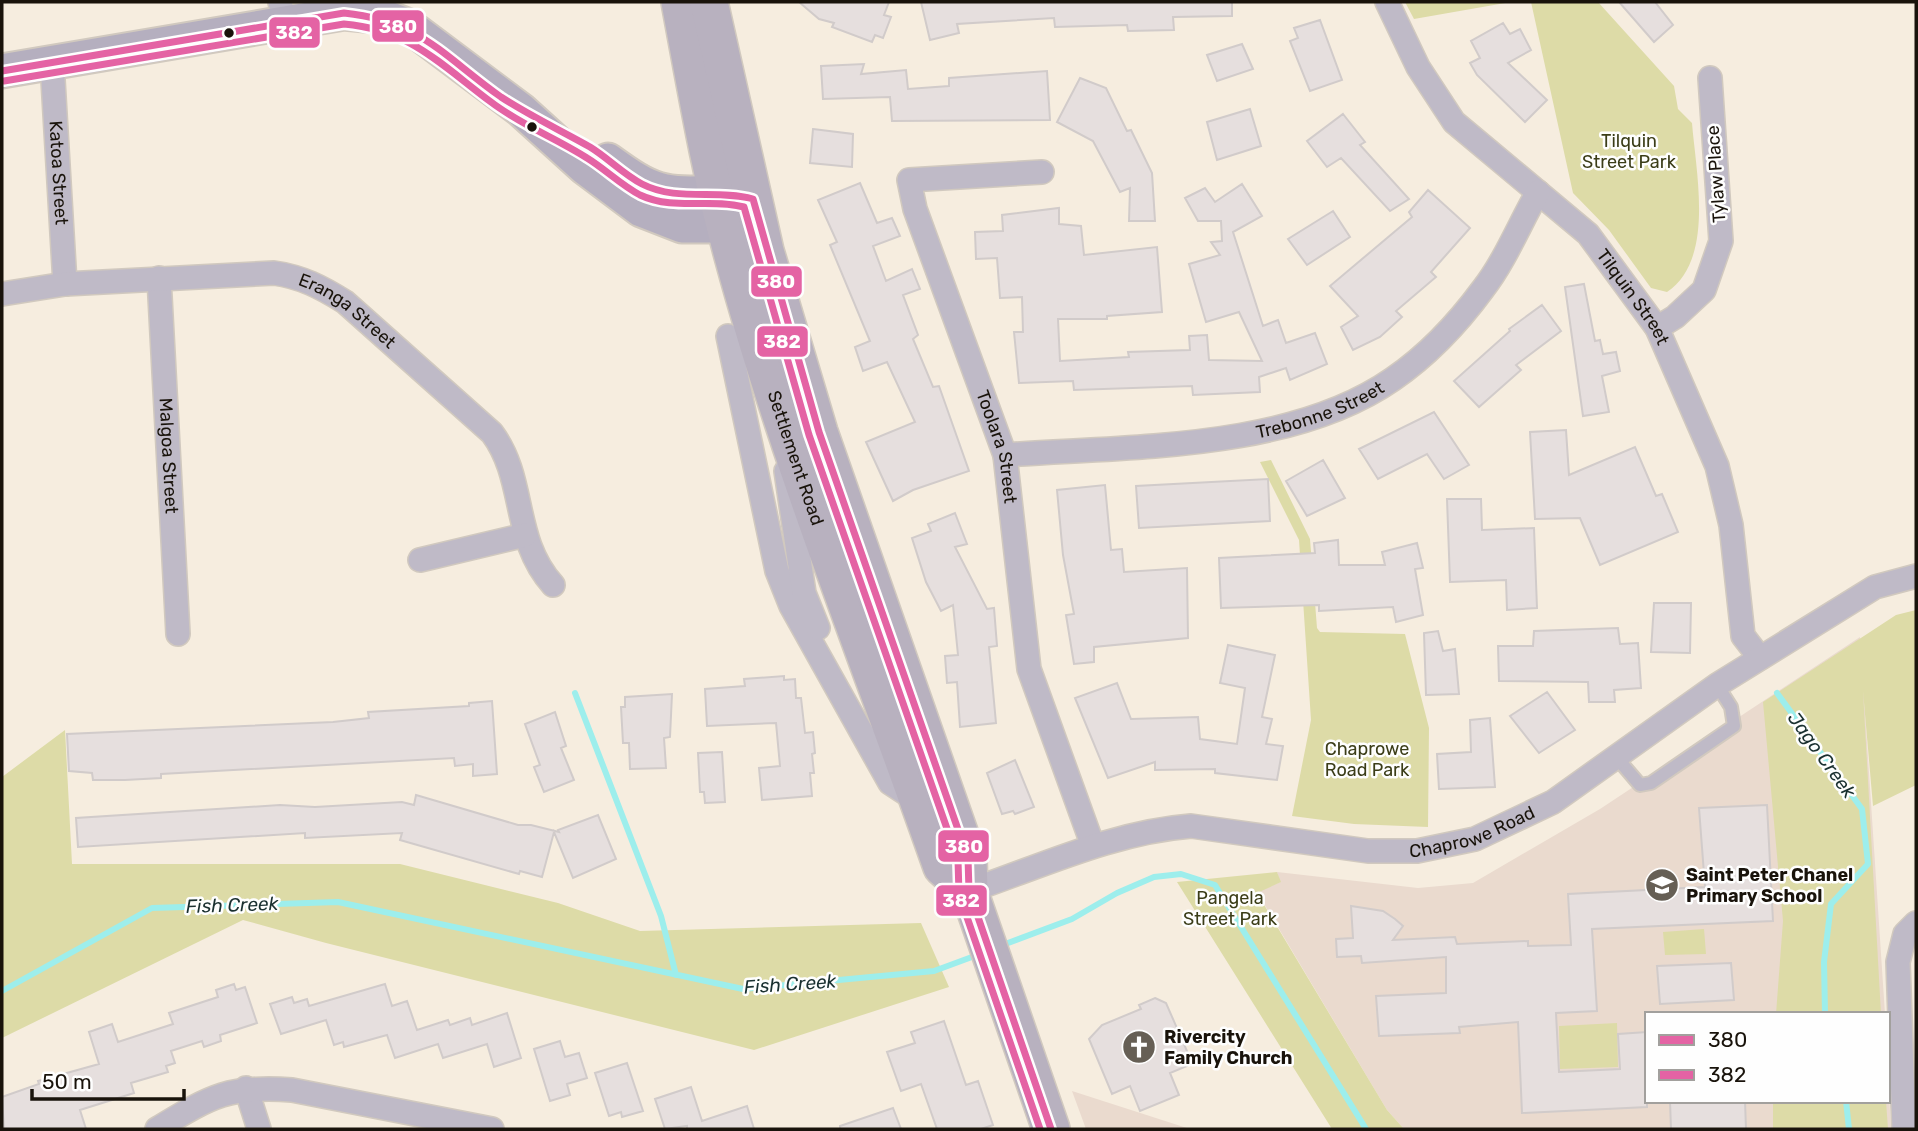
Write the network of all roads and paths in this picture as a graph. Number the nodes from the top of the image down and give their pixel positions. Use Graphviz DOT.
graph roads {
  1 [pos="680,2"];
  2 [pos="709,2"];
  3 [pos="1387,2"];
  4 [pos="283,13"];
  5 [pos="52,63"];
  6 [pos="2,71"];
  7 [pos="1710,78"];
  8 [pos="1042,172"];
  9 [pos="1538,192"];
  10 [pos="753,200"];
  11 [pos="721,209"];
  12 [pos="159,278"];
  13 [pos="65,284"];
  14 [pos="2,294"];
  15 [pos="1657,328"];
  16 [pos="728,336"];
  17 [pos="766,365"];
  18 [pos="1005,455"];
  19 [pos="526,536"];
  20 [pos="420,560"];
  21 [pos="1916,576"];
  22 [pos="553,585"];
  23 [pos="882,614"];
  24 [pos="178,634"];
  25 [pos="1760,658"];
  26 [pos="1717,685"];
  27 [pos="837,687"];
  28 [pos="1617,758"];
  29 [pos="919,802"];
  30 [pos="1093,846"];
  31 [pos="969,891"];
  32 [pos="1916,923"];
  33 [pos="246,1088"];
  34 [pos="157,1129"];
  35 [pos="258,1129"];
  36 [pos="492,1129"];
  37 [pos="1051,1129"];
  38 [pos="1904,1129"];
  1 -- 11 [label="main road, Settlement Road"];
  2 -- 10 [label="main road, Settlement Road"];
  3 -- 9 [label="street, Tilquin Street"];
  4 -- 5 [label="street"];
  4 -- 11 [label="street"];
  5 -- 6 [label="street"];
  5 -- 13 [label="street, Katoa Street"];
  7 -- 15 [label="street, Tylaw Place"];
  8 -- 18 [label="street, Toolara Street"];
  9 -- 15 [label="street, Tilquin Street"];
  9 -- 18 [label="street, Trebonne Street"];
  10 -- 11 [label="main road"];
  10 -- 23 [label="main road, Settlement Road"];
  11 -- 17 [label="main road, Settlement Road"];
  12 -- 13 [label="street, Eranga Street"];
  12 -- 19 [label="street, Eranga Street"];
  12 -- 24 [label="street, Malgoa Street"];
  13 -- 14 [label="street, Eranga Street"];
  15 -- 25 [label="street, Tilquin Street"];
  16 -- 27 [label="street"];
  17 -- 27 [label="street"];
  17 -- 29 [label="main road, Settlement Road"];
  18 -- 30 [label="street, Toolara Street"];
  19 -- 20 [label="street"];
  19 -- 22 [label="street, Eranga Street"];
  21 -- 25 [label="street, Chaprowe Road"];
  23 -- 29 [label="main road"];
  23 -- 31 [label="main road, Settlement Road"];
  25 -- 26 [label="street, Chaprowe Road"];
  26 -- 28 [label="street, Chaprowe Road"];
  26 -- 28 [label="lane"];
  27 -- 29 [label="street"];
  28 -- 30 [label="street, Chaprowe Road"];
  29 -- 31 [label="main road, Settlement Road"];
  30 -- 31 [label="street, Chaprowe Road"];
  31 -- 37 [label="main road, Settlement Road"];
  32 -- 38 [label="street"];
  33 -- 34 [label="street"];
  33 -- 35 [label="street"];
  33 -- 36 [label="street"];
}
